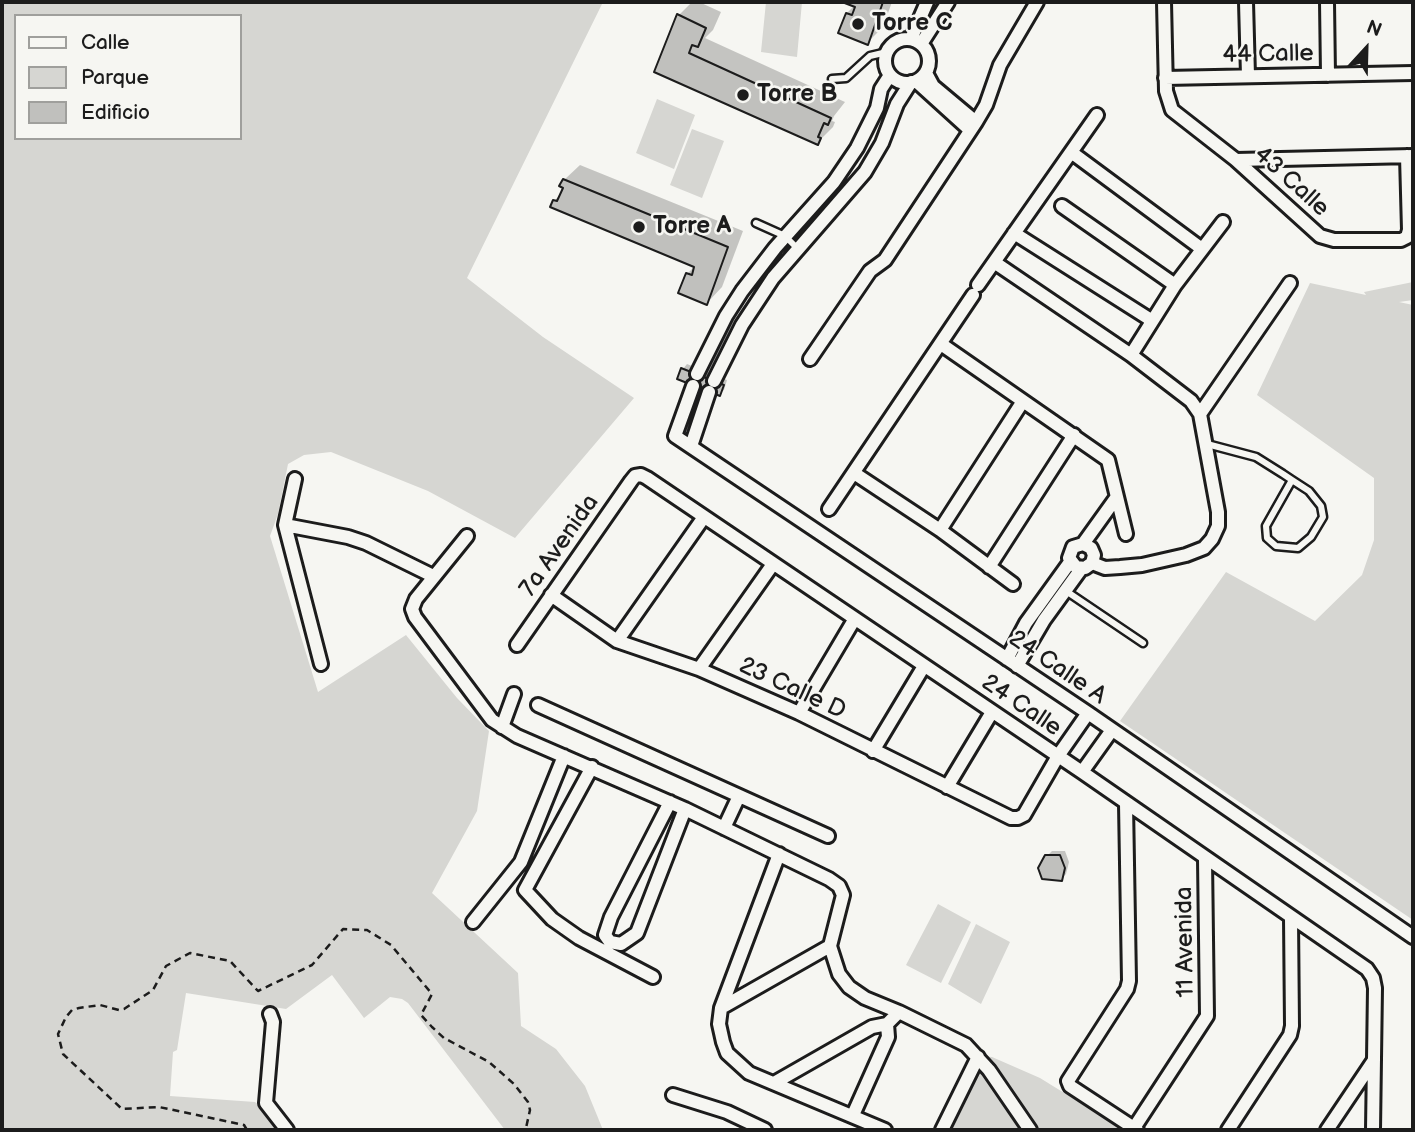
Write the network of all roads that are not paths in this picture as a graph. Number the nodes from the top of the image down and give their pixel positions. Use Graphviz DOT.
graph roads {
  1 [pos="927,2"];
  2 [pos="948,2"];
  3 [pos="1037,2"];
  4 [pos="1164,2"];
  5 [pos="1246,2"];
  6 [pos="1327,2"];
  7 [pos="916,41"];
  8 [pos="887,52"];
  9 [pos="1413,73"];
  10 [pos="890,75"];
  11 [pos="1328,75"];
  12 [pos="1248,76"];
  13 [pos="1165,78"];
  14 [pos="832,79"];
  15 [pos="917,79"];
  16 [pos="1097,115"];
  17 [pos="973,126"];
  18 [pos="1071,152"];
  19 [pos="1410,156"];
  20 [pos="1236,160"];
  21 [pos="1062,206"];
  22 [pos="1223,222"];
  23 [pos="756,223"];
  24 [pos="1014,233"];
  25 [pos="785,236"];
  26 [pos="798,249"];
  27 [pos="1202,249"];
  28 [pos="994,262"];
  29 [pos="1290,283"];
  30 [pos="1175,285"];
  31 [pos="726,316"];
  32 [pos="1152,320"];
  33 [pos="742,325"];
  34 [pos="941,344"];
  35 [pos="1131,355"];
  36 [pos="810,359"];
  37 [pos="1023,401"];
  38 [pos="1200,414"];
  39 [pos="1074,435"];
  40 [pos="1205,444"];
  41 [pos="691,446"];
  42 [pos="854,473"];
  43 [pos="641,475"];
  44 [pos="295,479"];
  45 [pos="1292,480"];
  46 [pos="1116,498"];
  47 [pos="829,509"];
  48 [pos="705,517"];
  49 [pos="285,526"];
  50 [pos="940,530"];
  51 [pos="1126,534"];
  52 [pos="467,536"];
  53 [pos="1083,544"];
  54 [pos="773,564"];
  55 [pos="1081,565"];
  56 [pos="989,567"];
  57 [pos="433,576"];
  58 [pos="1013,584"];
  59 [pos="1064,590"];
  60 [pos="551,595"];
  61 [pos="854,620"];
  62 [pos="617,641"];
  63 [pos="1143,643"];
  64 [pos="517,645"];
  65 [pos="1012,662"];
  66 [pos="321,664"];
  67 [pos="924,666"];
  68 [pos="699,669"];
  69 [pos="514,694"];
  70 [pos="538,705"];
  71 [pos="992,712"];
  72 [pos="799,713"];
  73 [pos="1088,713"];
  74 [pos="502,727"];
  75 [pos="1112,730"];
  76 [pos="873,751"];
  77 [pos="564,756"];
  78 [pos="1058,756"];
  79 [pos="592,767"];
  80 [pos="1082,772"];
  81 [pos="947,787"];
  82 [pos="739,796"];
  83 [pos="670,802"];
  84 [pos="1126,804"];
  85 [pos="685,809"];
  86 [pos="724,828"];
  87 [pos="828,836"];
  88 [pos="779,854"];
  89 [pos="1205,859"];
  90 [pos="1291,918"];
  91 [pos="473,922"];
  92 [pos="1413,937"];
  93 [pos="830,946"];
  94 [pos="653,977"];
  95 [pos="721,1008"];
  96 [pos="899,1012"];
  97 [pos="270,1014"];
  98 [pos="887,1024"];
  99 [pos="978,1057"];
  100 [pos="1374,1060"];
  101 [pos="774,1083"];
  102 [pos="673,1095"];
  103 [pos="853,1115"];
  104 [pos="1136,1129"];
  105 [pos="287,1130"];
  106 [pos="765,1130"];
  107 [pos="886,1130"];
  108 [pos="942,1130"];
  109 [pos="1030,1130"];
  110 [pos="1228,1130"];
  111 [pos="1327,1130"];
  112 [pos="1373,1130"];
  1 -- 7 [label="street"];
  2 -- 7 [label="street"];
  3 -- 17 [label="street"];
  4 -- 13 [label="street"];
  5 -- 12 [label="street"];
  6 -- 11 [label="street"];
  7 -- 8 [label="street"];
  7 -- 15 [label="street"];
  8 -- 10 [label="street"];
  8 -- 14 [label="lane"];
  9 -- 11 [label="street, 44 Calle"];
  10 -- 15 [label="street"];
  10 -- 25 [label="street"];
  11 -- 12 [label="street, 44 Calle"];
  12 -- 13 [label="street, 44 Calle"];
  13 -- 20 [label="street, 43 Calle"];
  15 -- 17 [label="street"];
  15 -- 26 [label="street"];
  16 -- 18 [label="street"];
  17 -- 36 [label="street"];
  18 -- 24 [label="street"];
  18 -- 27 [label="street"];
  19 -- 20 [label="street"];
  19 -- 20 [label="street, 43 Calle"];
  21 -- 30 [label="street"];
  22 -- 27 [label="street"];
  23 -- 25 [label="lane"];
  24 -- 28 [label="street"];
  24 -- 32 [label="street"];
  25 -- 26 [label="lane"];
  25 -- 31 [label="street"];
  26 -- 33 [label="street"];
  27 -- 30 [label="street"];
  28 -- 34 [label="street"];
  28 -- 35 [label="street"];
  29 -- 38 [label="street"];
  30 -- 32 [label="street"];
  31 -- 33 [label="street"];
  31 -- 41 [label="street, 24 Calle A"];
  32 -- 35 [label="street"];
  33 -- 41 [label="street"];
  34 -- 37 [label="street"];
  34 -- 42 [label="street"];
  35 -- 38 [label="street"];
  37 -- 39 [label="street"];
  37 -- 50 [label="street"];
  38 -- 40 [label="street"];
  39 -- 46 [label="street"];
  39 -- 56 [label="street"];
  40 -- 45 [label="lane"];
  40 -- 55 [label="street"];
  41 -- 65 [label="street, 24 Calle A"];
  42 -- 47 [label="street"];
  42 -- 50 [label="street"];
  43 -- 48 [label="street, 24 Calle"];
  43 -- 60 [label="street, 7a Avenida"];
  44 -- 49 [label="street"];
  45 -- 45 [label="lane"];
  46 -- 51 [label="street"];
  46 -- 53 [label="street"];
  48 -- 54 [label="street, 24 Calle"];
  48 -- 62 [label="street"];
  49 -- 57 [label="street"];
  49 -- 66 [label="street"];
  50 -- 56 [label="street"];
  52 -- 57 [label="street"];
  53 -- 55 [label="street"];
  53 -- 55 [label="street"];
  54 -- 61 [label="street, 24 Calle"];
  54 -- 68 [label="street"];
  55 -- 59 [label="street"];
  55 -- 65 [label="street"];
  56 -- 58 [label="street"];
  57 -- 74 [label="street"];
  59 -- 63 [label="lane"];
  59 -- 65 [label="street"];
  60 -- 62 [label="street, 23 Calle D"];
  60 -- 64 [label="street, 7a Avenida"];
  61 -- 67 [label="street, 24 Calle"];
  61 -- 72 [label="street"];
  62 -- 68 [label="street, 23 Calle D"];
  65 -- 73 [label="street, 24 Calle A"];
  67 -- 71 [label="street, 24 Calle"];
  67 -- 76 [label="street"];
  68 -- 72 [label="street, 23 Calle D"];
  69 -- 74 [label="street"];
  70 -- 82 [label="street"];
  71 -- 78 [label="street, 24 Calle"];
  71 -- 81 [label="street"];
  72 -- 76 [label="street, 23 Calle D"];
  73 -- 75 [label="street, 24 Calle A"];
  73 -- 78 [label="street"];
  74 -- 77 [label="street"];
  75 -- 80 [label="street"];
  75 -- 92 [label="street, 24 Calle A"];
  76 -- 81 [label="street, 23 Calle D"];
  77 -- 79 [label="street"];
  77 -- 91 [label="street"];
  78 -- 80 [label="street, 24 Calle"];
  78 -- 81 [label="street, 23 Calle D"];
  79 -- 83 [label="street"];
  79 -- 94 [label="street"];
  80 -- 84 [label="street, 24 Calle"];
  82 -- 86 [label="street"];
  82 -- 87 [label="street"];
  83 -- 85 [label="street"];
  83 -- 85 [label="street"];
  84 -- 89 [label="street, 24 Calle"];
  84 -- 104 [label="street"];
  85 -- 86 [label="street"];
  86 -- 88 [label="street"];
  88 -- 93 [label="street"];
  88 -- 95 [label="street"];
  89 -- 90 [label="street, 24 Calle"];
  89 -- 104 [label="street, 11 Avenida"];
  90 -- 100 [label="street, 24 Calle"];
  90 -- 110 [label="street"];
  93 -- 95 [label="street"];
  93 -- 96 [label="street"];
  95 -- 101 [label="street"];
  96 -- 98 [label="street"];
  96 -- 99 [label="street"];
  97 -- 105 [label="street"];
  98 -- 101 [label="street"];
  98 -- 103 [label="street"];
  99 -- 108 [label="street"];
  99 -- 109 [label="street"];
  100 -- 111 [label="street"];
  100 -- 112 [label="street"];
  101 -- 103 [label="street"];
  102 -- 106 [label="street"];
  103 -- 107 [label="street"];
}
